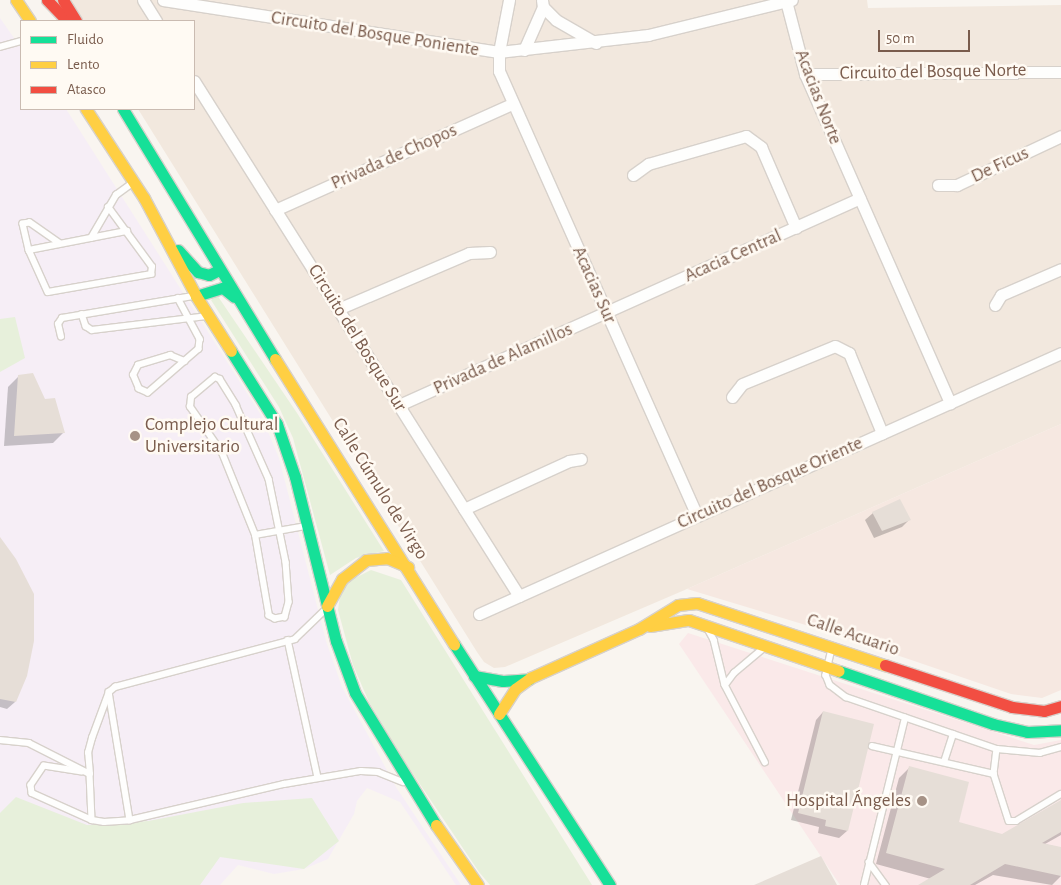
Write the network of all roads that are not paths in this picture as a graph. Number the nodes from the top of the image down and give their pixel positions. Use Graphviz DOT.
graph roads {
  1 [pos="16,0"];
  2 [pos="47,0"];
  3 [pos="54,0"];
  4 [pos="63,0"];
  5 [pos="143,0"];
  6 [pos="162,0"];
  7 [pos="509,0"];
  8 [pos="789,1"];
  9 [pos="543,4"];
  10 [pos="29,20"];
  11 [pos="66,20"];
  12 [pos="66,20"];
  13 [pos="75,20"];
  14 [pos="155,20"];
  15 [pos="20,41"];
  16 [pos="596,43"];
  17 [pos="0,47"];
  18 [pos="524,50"];
  19 [pos="499,52"];
  20 [pos="1061,72"];
  21 [pos="805,74"];
  22 [pos="195,83"];
  23 [pos="512,104"];
  24 [pos="87,110"];
  25 [pos="125,110"];
  26 [pos="1061,136"];
  27 [pos="633,175"];
  28 [pos="134,182"];
  29 [pos="938,185"];
  30 [pos="860,198"];
  31 [pos="108,208"];
  32 [pos="275,210"];
  33 [pos="796,228"];
  34 [pos="127,231"];
  35 [pos="165,236"];
  36 [pos="92,238"];
  37 [pos="60,244"];
  38 [pos="29,250"];
  39 [pos="490,252"];
  40 [pos="1061,269"];
  41 [pos="220,270"];
  42 [pos="196,296"];
  43 [pos="178,298"];
  44 [pos="995,305"];
  45 [pos="338,309"];
  46 [pos="607,312"];
  47 [pos="82,314"];
  48 [pos="209,315"];
  49 [pos="190,318"];
  50 [pos="259,330"];
  51 [pos="61,337"];
  52 [pos="1061,352"];
  53 [pos="185,361"];
  54 [pos="732,397"];
  55 [pos="950,403"];
  56 [pos="399,406"];
  57 [pos="882,433"];
  58 [pos="581,459"];
  59 [pos="464,509"];
  60 [pos="697,516"];
  61 [pos="308,526"];
  62 [pos="281,530"];
  63 [pos="255,535"];
  64 [pos="408,567"];
  65 [pos="519,596"];
  66 [pos="327,606"];
  67 [pos="479,614"];
  68 [pos="705,625"];
  69 [pos="639,629"];
  70 [pos="288,640"];
  71 [pos="766,646"];
  72 [pos="833,647"];
  73 [pos="826,667"];
  74 [pos="474,676"];
  75 [pos="530,678"];
  76 [pos="725,685"];
  77 [pos="109,692"];
  78 [pos="1061,706"];
  79 [pos="499,714"];
  80 [pos="905,718"];
  81 [pos="1061,730"];
  82 [pos="953,734"];
  83 [pos="0,740"];
  84 [pos="872,746"];
  85 [pos="1061,747"];
  86 [pos="997,749"];
  87 [pos="897,751"];
  88 [pos="765,762"];
  89 [pos="944,762"];
  90 [pos="82,772"];
  91 [pos="90,774"];
  92 [pos="994,774"];
  93 [pos="318,778"];
  94 [pos="409,785"];
  95 [pos="1061,794"];
  96 [pos="92,820"];
  97 [pos="130,820"];
  98 [pos="869,862"];
  99 [pos="478,885"];
  100 [pos="610,885"];
  101 [pos="864,885"];
  102 [pos="886,885"];
  1 -- 10 [label="main road"];
  2 -- 11 [label="main road"];
  3 -- 12 [label="main road"];
  4 -- 13 [label="main road"];
  5 -- 14 [label="street"];
  6 -- 19 [label="street, Circuito del Bosque Poniente"];
  7 -- 19 [label="street, Acacias Sur"];
  8 -- 16 [label="street, Acacias Norte"];
  8 -- 21 [label="street, Acacias Norte"];
  9 -- 16 [label="street"];
  9 -- 18 [label="street"];
  15 -- 17 [label="lane"];
  16 -- 18 [label="street, Acacias Norte"];
  18 -- 19 [label="street, Acacias Norte"];
  19 -- 23 [label="street, Acacias Sur"];
  20 -- 21 [label="street, Circuito del Bosque Norte"];
  21 -- 30 [label="street, Acacias Norte"];
  22 -- 32 [label="street, Circuito del Bosque Sur"];
  23 -- 32 [label="street, Privada de Chopos"];
  23 -- 46 [label="street, Acacias Sur"];
  24 -- 28 [label="main road"];
  25 -- 41 [label="main road, Calle Cúmulo de Virgo"];
  26 -- 29 [label="street, De Ficus"];
  27 -- 33 [label="street"];
  28 -- 31 [label="lane"];
  28 -- 35 [label="main road"];
  30 -- 33 [label="street, Acacia Central"];
  30 -- 55 [label="street, Acacias Norte"];
  31 -- 34 [label="lane"];
  31 -- 36 [label="lane"];
  32 -- 45 [label="street, Circuito del Bosque Sur"];
  33 -- 46 [label="street, Acacia Central"];
  34 -- 36 [label="lane"];
  34 -- 38 [label="lane"];
  35 -- 41 [label="main road"];
  35 -- 42 [label="main road"];
  36 -- 37 [label="lane"];
  37 -- 38 [label="lane"];
  37 -- 38 [label="lane"];
  39 -- 45 [label="street"];
  40 -- 44 [label="street"];
  41 -- 50 [label="main road, Calle Cúmulo de Virgo"];
  42 -- 43 [label="lane"];
  42 -- 48 [label="main road"];
  42 -- 50 [label="main road"];
  43 -- 47 [label="lane"];
  43 -- 49 [label="lane"];
  45 -- 56 [label="street, Circuito del Bosque Sur"];
  46 -- 56 [label="street, Privada de Alamillos"];
  46 -- 60 [label="street, Acacias Sur"];
  47 -- 49 [label="lane"];
  47 -- 51 [label="lane"];
  48 -- 49 [label="lane"];
  48 -- 61 [label="main road"];
  49 -- 53 [label="lane"];
  50 -- 64 [label="main road, Calle Cúmulo de Virgo"];
  52 -- 55 [label="street, Circuito del Bosque Oriente"];
  53 -- 53 [label="lane"];
  54 -- 57 [label="street"];
  55 -- 57 [label="street, Circuito del Bosque Oriente"];
  56 -- 59 [label="street, Circuito del Bosque Sur"];
  57 -- 60 [label="street, Circuito del Bosque Oriente"];
  58 -- 59 [label="street"];
  59 -- 65 [label="street, Circuito del Bosque Sur"];
  60 -- 65 [label="street, Circuito del Bosque Oriente"];
  61 -- 62 [label="lane"];
  61 -- 66 [label="main road"];
  62 -- 63 [label="lane"];
  62 -- 63 [label="lane"];
  62 -- 63 [label="lane"];
  64 -- 66 [label="main road"];
  64 -- 74 [label="main road, Calle Cúmulo de Virgo"];
  65 -- 67 [label="street, Circuito del Bosque Oriente"];
  66 -- 70 [label="lane"];
  66 -- 94 [label="main road"];
  68 -- 69 [label="main road, Calle Acuario"];
  68 -- 71 [label="main road, Calle Acuario"];
  68 -- 76 [label="lane"];
  69 -- 72 [label="main road, Calle Acuario"];
  69 -- 75 [label="main road, Calle Acuario"];
  70 -- 77 [label="lane"];
  70 -- 93 [label="lane"];
  71 -- 73 [label="main road, Calle Acuario"];
  71 -- 76 [label="lane"];
  72 -- 73 [label="lane"];
  72 -- 78 [label="main road, Calle Acuario"];
  73 -- 80 [label="lane"];
  73 -- 81 [label="main road, Calle Acuario"];
  74 -- 75 [label="main road, Calle Acuario"];
  74 -- 79 [label="main road, Calle Cúmulo de Virgo"];
  75 -- 79 [label="main road, Calle Acuario"];
  76 -- 88 [label="lane"];
  77 -- 91 [label="lane"];
  77 -- 97 [label="lane"];
  79 -- 100 [label="main road, Calle Cúmulo de Virgo"];
  80 -- 82 [label="lane"];
  80 -- 87 [label="lane"];
  82 -- 86 [label="lane"];
  82 -- 89 [label="lane"];
  83 -- 90 [label="lane"];
  84 -- 87 [label="lane"];
  85 -- 86 [label="lane"];
  86 -- 92 [label="lane"];
  87 -- 89 [label="lane"];
  87 -- 98 [label="lane"];
  89 -- 92 [label="lane"];
  90 -- 91 [label="lane"];
  90 -- 96 [label="lane"];
  91 -- 96 [label="lane"];
  92 -- 95 [label="lane"];
  93 -- 94 [label="lane"];
  93 -- 97 [label="lane"];
  94 -- 99 [label="main road"];
  96 -- 97 [label="lane"];
  98 -- 101 [label="lane"];
  98 -- 102 [label="lane"];
}
